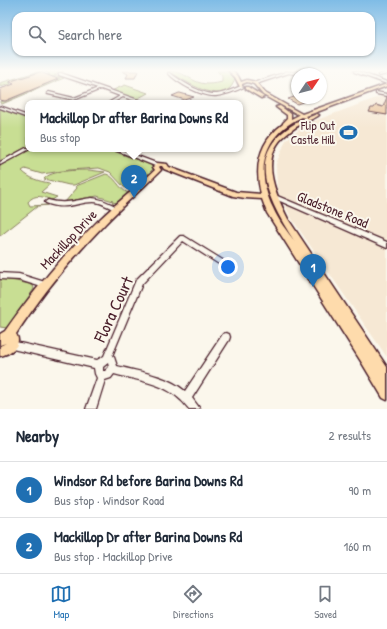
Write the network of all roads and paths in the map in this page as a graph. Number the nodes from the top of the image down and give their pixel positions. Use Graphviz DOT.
graph roads {
  1 [pos="96,90"];
  2 [pos="106,90"];
  3 [pos="201,90"];
  4 [pos="232,90"];
  5 [pos="250,90"];
  6 [pos="260,90"];
  7 [pos="377,90"];
  8 [pos="381,90"];
  9 [pos="49,93"];
  10 [pos="377,93"];
  11 [pos="387,95"];
  12 [pos="122,96"];
  13 [pos="115,100"];
  14 [pos="135,100"];
  15 [pos="283,104"];
  16 [pos="277,106"];
  17 [pos="0,107"];
  18 [pos="322,108"];
  19 [pos="25,116"];
  20 [pos="303,117"];
  21 [pos="281,128"];
  22 [pos="25,151"];
  23 [pos="122,152"];
  24 [pos="0,164"];
  25 [pos="160,168"];
  26 [pos="268,180"];
  27 [pos="272,194"];
  28 [pos="264,197"];
  29 [pos="48,202"];
  30 [pos="117,209"];
  31 [pos="387,244"];
  32 [pos="224,264"];
  33 [pos="0,276"];
  34 [pos="45,285"];
  35 [pos="226,337"];
  36 [pos="7,340"];
  37 [pos="0,351"];
  38 [pos="107,359"];
  39 [pos="98,365"];
  40 [pos="112,369"];
  41 [pos="102,376"];
  42 [pos="387,377"];
  43 [pos="387,394"];
  44 [pos="187,397"];
  45 [pos="91,409"];
  46 [pos="196,409"];
  1 -- 9 [label="street"];
  2 -- 12 [label="street"];
  3 -- 4 [label="street"];
  5 -- 16 [label="main road"];
  6 -- 15 [label="main road"];
  7 -- 18 [label="main road"];
  8 -- 10 [label="main road"];
  10 -- 11 [label="street"];
  10 -- 20 [label="main road"];
  12 -- 13 [label="street"];
  12 -- 14 [label="street"];
  15 -- 18 [label="main road"];
  15 -- 20 [label="main road"];
  16 -- 20 [label="main road"];
  16 -- 21 [label="main road"];
  17 -- 19 [label="street"];
  18 -- 20 [label="main road"];
  20 -- 21 [label="main road"];
  20 -- 26 [label="main road"];
  21 -- 28 [label="main road"];
  22 -- 24 [label="street"];
  23 -- 25 [label="street"];
  25 -- 28 [label="main road"];
  25 -- 30 [label="main road, Mackillop Drive"];
  26 -- 27 [label="main road"];
  26 -- 28 [label="main road"];
  27 -- 31 [label="street, Gladstone Road"];
  27 -- 42 [label="main road"];
  28 -- 43 [label="main road"];
  29 -- 30 [label="street"];
  30 -- 34 [label="main road, Mackillop Drive"];
  32 -- 38 [label="street, Flora Court"];
  33 -- 34 [label="street"];
  34 -- 36 [label="main road, Mackillop Drive"];
  35 -- 44 [label="street"];
  36 -- 37 [label="main road"];
  36 -- 39 [label="street"];
  38 -- 39 [label="street"];
  38 -- 40 [label="street"];
  39 -- 41 [label="street"];
  40 -- 41 [label="street"];
  40 -- 44 [label="street"];
  41 -- 45 [label="street"];
  44 -- 46 [label="street"];
}
